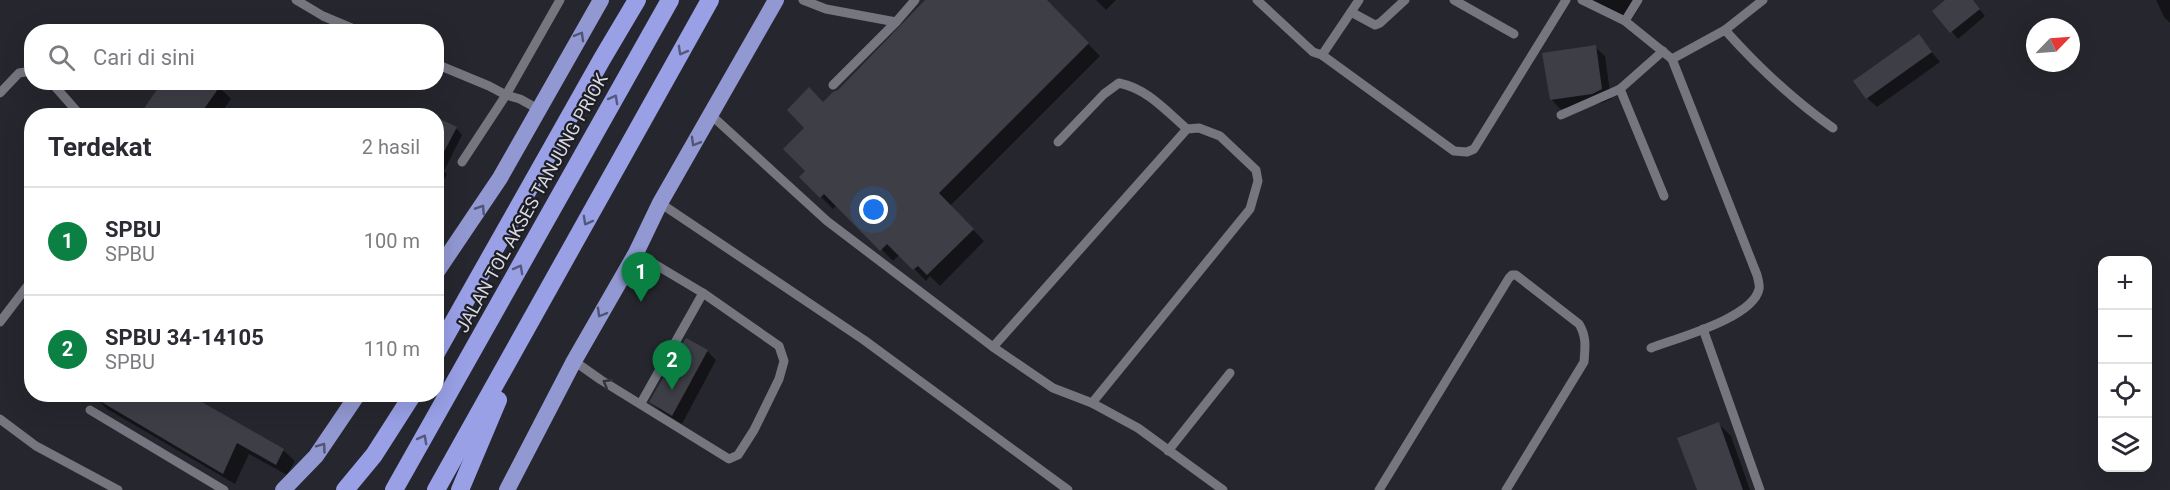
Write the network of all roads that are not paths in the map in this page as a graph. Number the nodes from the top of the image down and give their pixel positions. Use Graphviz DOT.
graph roads {
  1 [pos="296,0"];
  2 [pos="560,0"];
  3 [pos="601,0"];
  4 [pos="637,0"];
  5 [pos="670,0"];
  6 [pos="710,0"];
  7 [pos="776,0"];
  8 [pos="803,0"];
  9 [pos="915,0"];
  10 [pos="1257,0"];
  11 [pos="1359,0"];
  12 [pos="1405,0"];
  13 [pos="1454,0"];
  14 [pos="1566,0"];
  15 [pos="1582,0"];
  16 [pos="1638,0"];
  17 [pos="1763,0"];
  18 [pos="1352,12"];
  19 [pos="1625,21"];
  20 [pos="896,22"];
  21 [pos="342,24"];
  22 [pos="1725,30"];
  23 [pos="1514,34"];
  24 [pos="1663,51"];
  25 [pos="1322,55"];
  26 [pos="1672,59"];
  27 [pos="444,68"];
  28 [pos="24,72"];
  29 [pos="833,85"];
  30 [pos="1620,89"];
  31 [pos="58,90"];
  32 [pos="0,93"];
  33 [pos="506,95"];
  34 [pos="74,108"];
  35 [pos="538,109"];
  36 [pos="711,115"];
  37 [pos="1561,115"];
  38 [pos="1833,128"];
  39 [pos="1187,129"];
  40 [pos="1058,142"];
  41 [pos="462,162"];
  42 [pos="1664,196"];
  43 [pos="660,202"];
  44 [pos="636,253"];
  45 [pos="444,261"];
  46 [pos="24,290"];
  47 [pos="703,293"];
  48 [pos="0,322"];
  49 [pos="1703,329"];
  50 [pos="524,334"];
  51 [pos="444,339"];
  52 [pos="993,347"];
  53 [pos="1652,348"];
  54 [pos="574,361"];
  55 [pos="1230,373"];
  56 [pos="444,401"];
  57 [pos="353,402"];
  58 [pos="408,402"];
  59 [pos="444,402"];
  60 [pos="641,403"];
  61 [pos="1092,404"];
  62 [pos="90,410"];
  63 [pos="0,419"];
  64 [pos="1168,451"];
  65 [pos="118,490"];
  66 [pos="224,490"];
  67 [pos="283,490"];
  68 [pos="345,490"];
  69 [pos="394,490"];
  70 [pos="436,490"];
  71 [pos="460,490"];
  72 [pos="507,490"];
  73 [pos="1068,490"];
  74 [pos="1223,490"];
  75 [pos="1378,490"];
  76 [pos="1506,490"];
  77 [pos="1760,490"];
  1 -- 21 [label="lane"];
  2 -- 33 [label="lane"];
  35 -- 3 [label="highway, one-way"];
  4 -- 51 [label="highway"];
  56 -- 5 [label="highway, JALAN TOL AKSES TANJUNG PRIOK, one-way"];
  6 -- 50 [label="highway, one-way"];
  7 -- 36 [label="highway"];
  8 -- 20 [label="lane"];
  9 -- 20 [label="lane"];
  10 -- 25 [label="lane"];
  11 -- 18 [label="lane"];
  12 -- 18 [label="lane"];
  13 -- 23 [label="lane"];
  14 -- 25 [label="lane"];
  15 -- 19 [label="lane"];
  16 -- 19 [label="lane"];
  17 -- 22 [label="lane"];
  18 -- 25 [label="lane"];
  19 -- 24 [label="lane"];
  20 -- 29 [label="lane"];
  22 -- 26 [label="lane"];
  22 -- 38 [label="lane"];
  24 -- 26 [label="lane"];
  24 -- 30 [label="lane"];
  26 -- 49 [label="lane"];
  27 -- 33 [label="lane"];
  28 -- 32 [label="lane"];
  30 -- 37 [label="lane"];
  30 -- 42 [label="lane"];
  31 -- 34 [label="lane"];
  33 -- 35 [label="lane"];
  33 -- 41 [label="lane"];
  45 -- 35 [label="highway, one-way"];
  36 -- 43 [label="highway, one-way"];
  36 -- 52 [label="lane"];
  39 -- 40 [label="lane"];
  39 -- 52 [label="lane"];
  39 -- 61 [label="lane"];
  43 -- 44 [label="highway"];
  43 -- 73 [label="lane"];
  44 -- 47 [label="lane"];
  44 -- 54 [label="highway, one-way"];
  46 -- 48 [label="lane"];
  47 -- 60 [label="lane"];
  47 -- 60 [label="lane"];
  49 -- 53 [label="lane"];
  49 -- 77 [label="lane"];
  50 -- 70 [label="highway"];
  50 -- 71 [label="highway"];
  52 -- 61 [label="lane"];
  60 -- 54 [label="lane, one-way"];
  54 -- 72 [label="highway"];
  55 -- 64 [label="lane"];
  67 -- 57 [label="highway, one-way"];
  58 -- 68 [label="highway"];
  69 -- 59 [label="highway, JALAN TOL AKSES TANJUNG PRIOK, one-way"];
  61 -- 64 [label="lane"];
  62 -- 66 [label="lane"];
  63 -- 65 [label="lane"];
  64 -- 74 [label="lane"];
  75 -- 76 [label="lane"];
}
